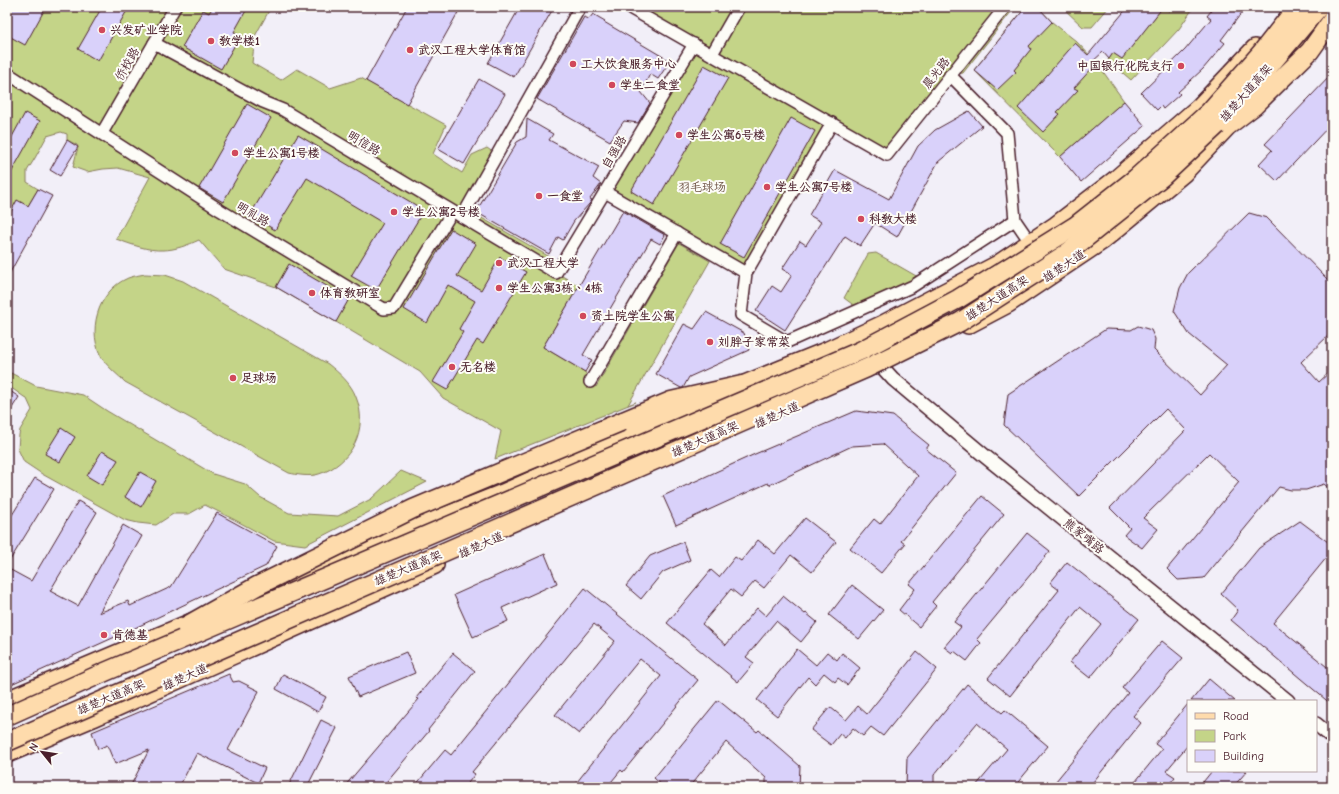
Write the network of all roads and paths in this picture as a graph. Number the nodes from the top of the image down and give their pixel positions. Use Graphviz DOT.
graph roads {
  1 [pos="580,7"];
  2 [pos="628,7"];
  3 [pos="739,7"];
  4 [pos="1005,7"];
  5 [pos="1288,7"];
  6 [pos="1297,7"];
  7 [pos="1319,7"];
  8 [pos="1331,7"];
  9 [pos="172,8"];
  10 [pos="1332,20"];
  11 [pos="154,43"];
  12 [pos="694,44"];
  13 [pos="712,54"];
  14 [pos="7,73"];
  15 [pos="950,75"];
  16 [pos="832,123"];
  17 [pos="102,133"];
  18 [pos="1162,177"];
  19 [pos="605,192"];
  20 [pos="457,215"];
  21 [pos="1015,220"];
  22 [pos="677,233"];
  23 [pos="1026,236"];
  24 [pos="1011,255"];
  25 [pos="556,273"];
  26 [pos="746,273"];
  27 [pos="1031,288"];
  28 [pos="883,368"];
  29 [pos="590,382"];
  30 [pos="742,385"];
  31 [pos="105,672"];
  32 [pos="7,700"];
  33 [pos="1287,700"];
  34 [pos="7,716"];
  35 [pos="1317,725"];
  36 [pos="1332,737"];
  37 [pos="7,742"];
  38 [pos="7,754"];
  1 -- 20 [label="street"];
  2 -- 12 [label="street"];
  3 -- 13 [label="street"];
  4 -- 15 [label="street, 晨光路"];
  5 -- 24 [label="main road"];
  6 -- 31 [label="highway, 雄楚大道高架, bridge"];
  7 -- 18 [label="highway, 雄楚大道高架, bridge"];
  8 -- 27 [label="main road, 雄楚大道"];
  9 -- 11 [label="street, 侨校路"];
  10 -- 18 [label="highway, bridge"];
  11 -- 17 [label="street, 侨校路"];
  11 -- 20 [label="street, 明信路"];
  12 -- 13 [label="street"];
  12 -- 19 [label="street, 自强路"];
  13 -- 16 [label="street"];
  14 -- 17 [label="street, 明礼路"];
  15 -- 16 [label="street, 晨光路"];
  15 -- 21 [label="street"];
  16 -- 26 [label="street"];
  17 -- 20 [label="street, 明礼路"];
  18 -- 37 [label="highway, 雄楚大道高架, bridge"];
  19 -- 22 [label="street"];
  19 -- 25 [label="street, 自强路"];
  20 -- 25 [label="street, 明信路"];
  21 -- 23 [label="street"];
  21 -- 26 [label="street"];
  22 -- 26 [label="street"];
  22 -- 29 [label="street"];
  24 -- 27 [label="main road"];
  24 -- 30 [label="main road"];
  27 -- 28 [label="main road, 雄楚大道"];
  28 -- 33 [label="street, 熊家嘴路"];
  28 -- 38 [label="main road, 雄楚大道"];
  30 -- 31 [label="highway, bridge"];
  30 -- 32 [label="main road"];
  31 -- 34 [label="highway, 雄楚大道高架, bridge"];
  35 -- 36 [label="street"];
}
